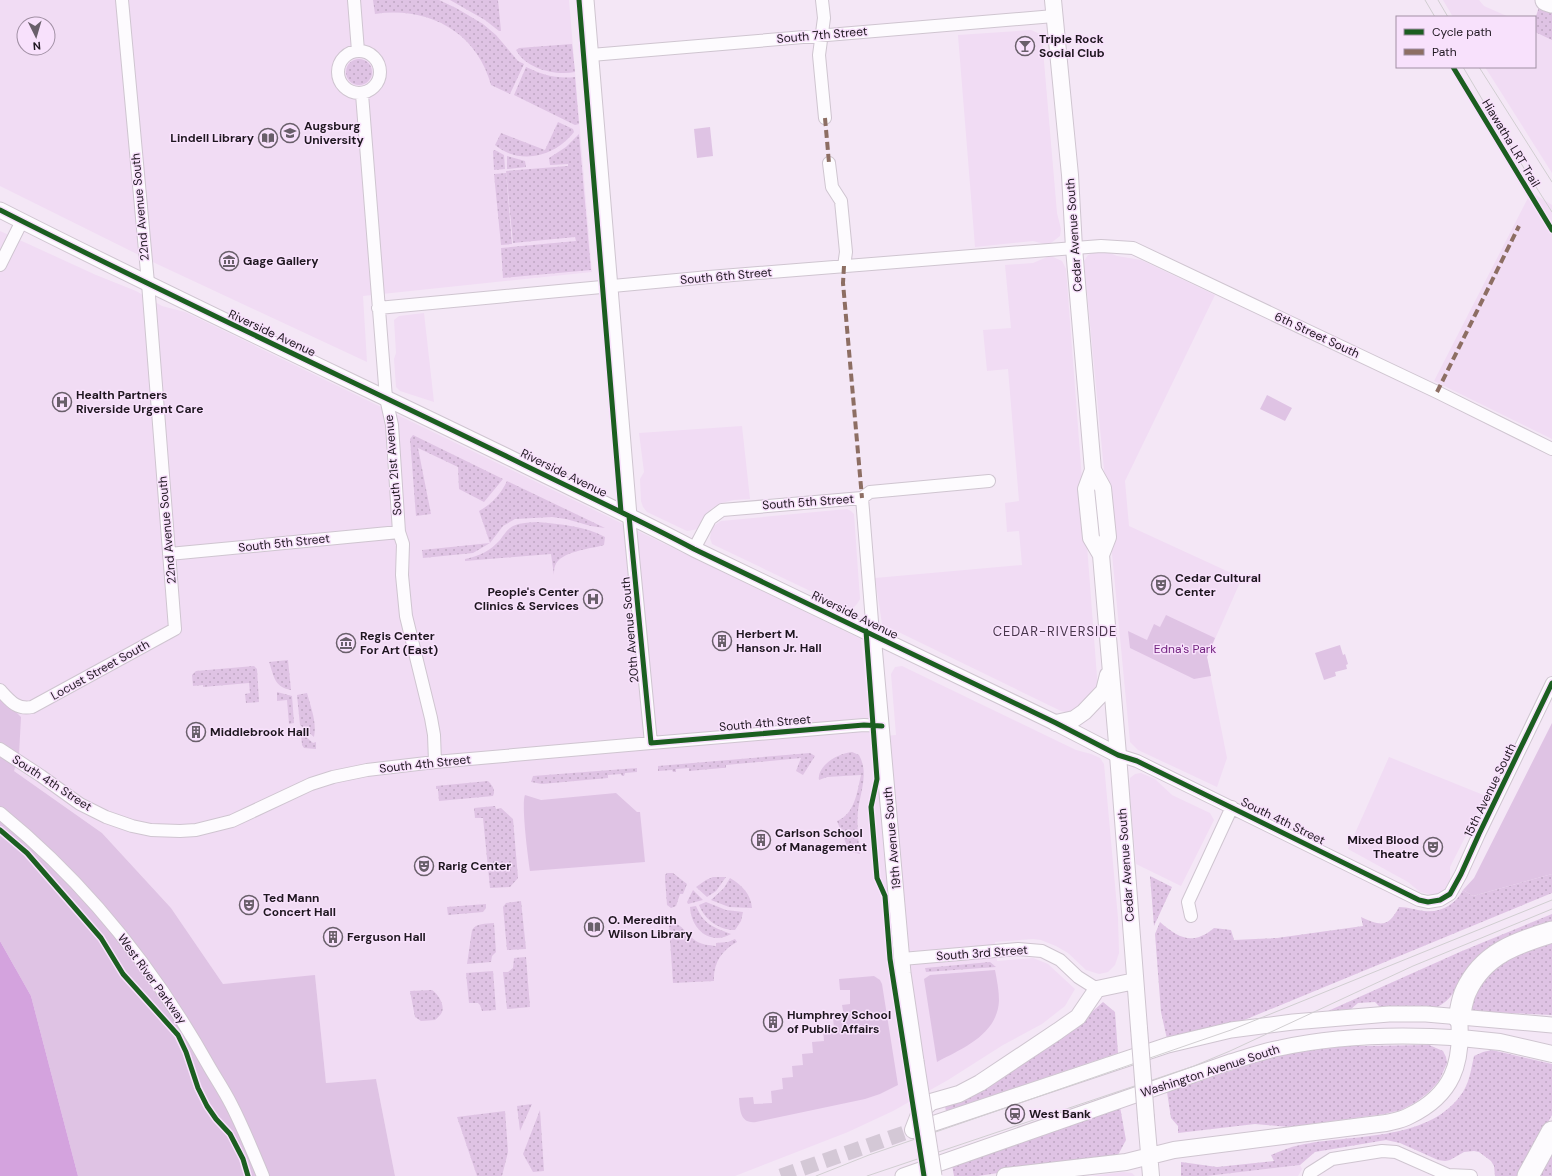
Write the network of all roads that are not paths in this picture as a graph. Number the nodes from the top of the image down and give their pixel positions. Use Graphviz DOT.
graph roads {
  1 [pos="122,0"];
  2 [pos="354,0"];
  3 [pos="586,0"];
  4 [pos="822,0"];
  5 [pos="1052,0"];
  6 [pos="1546,0"];
  7 [pos="1552,2"];
  8 [pos="1054,16"];
  9 [pos="821,36"];
  10 [pos="358,51"];
  11 [pos="590,55"];
  12 [pos="362,94"];
  13 [pos="825,118"];
  14 [pos="829,164"];
  15 [pos="0,210"];
  16 [pos="22,221"];
  17 [pos="1074,248"];
  18 [pos="0,265"];
  19 [pos="844,266"];
  20 [pos="148,283"];
  21 [pos="610,286"];
  22 [pos="378,308"];
  23 [pos="386,398"];
  24 [pos="1552,449"];
  25 [pos="989,481"];
  26 [pos="862,498"];
  27 [pos="629,516"];
  28 [pos="399,532"];
  29 [pos="694,549"];
  30 [pos="169,554"];
  31 [pos="175,630"];
  32 [pos="873,634"];
  33 [pos="1110,667"];
  34 [pos="1552,683"];
  35 [pos="0,690"];
  36 [pos="1056,723"];
  37 [pos="882,726"];
  38 [pos="651,743"];
  39 [pos="0,749"];
  40 [pos="1118,755"];
  41 [pos="435,762"];
  42 [pos="1232,807"];
  43 [pos="0,812"];
  44 [pos="1440,900"];
  45 [pos="1191,916"];
  46 [pos="1552,932"];
  47 [pos="902,959"];
  48 [pos="1135,981"];
  49 [pos="1097,989"];
  50 [pos="1459,1018"];
  51 [pos="1552,1025"];
  52 [pos="1461,1038"];
  53 [pos="1552,1054"];
  54 [pos="913,1130"];
  55 [pos="1552,1132"];
  56 [pos="1149,1156"];
  57 [pos="263,1176"];
  58 [pos="903,1176"];
  59 [pos="934,1176"];
  60 [pos="1005,1176"];
  61 [pos="1151,1176"];
  62 [pos="1309,1176"];
  63 [pos="1471,1176"];
  64 [pos="1528,1176"];
  1 -- 20 [label="street, 22nd Avenue South"];
  2 -- 10 [label="street"];
  3 -- 11 [label="street, 20th Avenue South"];
  4 -- 9 [label="street"];
  5 -- 8 [label="main road, Cedar Avenue South"];
  6 -- 7 [label="highway"];
  8 -- 9 [label="street, South 7th Street"];
  8 -- 17 [label="main road, Cedar Avenue South"];
  9 -- 11 [label="street, South 7th Street"];
  9 -- 13 [label="street"];
  10 -- 12 [label="street"];
  10 -- 12 [label="street"];
  11 -- 21 [label="street, 20th Avenue South"];
  12 -- 22 [label="street, South 21st Avenue"];
  14 -- 19 [label="street"];
  15 -- 16 [label="street, Riverside Avenue"];
  16 -- 18 [label="street"];
  16 -- 20 [label="street, Riverside Avenue"];
  17 -- 19 [label="street, South 6th Street"];
  17 -- 24 [label="street, 6th Street South"];
  17 -- 33 [label="main road, Cedar Avenue South"];
  19 -- 21 [label="street, South 6th Street"];
  20 -- 23 [label="street, Riverside Avenue"];
  20 -- 30 [label="street, 22nd Avenue South"];
  21 -- 22 [label="street, South 6th Street"];
  21 -- 27 [label="street, 20th Avenue South"];
  22 -- 23 [label="street, South 21st Avenue"];
  23 -- 27 [label="street, Riverside Avenue"];
  23 -- 28 [label="street, South 21st Avenue"];
  25 -- 26 [label="street, South 5th Street"];
  26 -- 29 [label="street, South 5th Street"];
  26 -- 32 [label="street, 19th Avenue South"];
  27 -- 29 [label="street, Riverside Avenue"];
  27 -- 38 [label="street, 20th Avenue South"];
  28 -- 30 [label="street, South 5th Street"];
  28 -- 41 [label="street, South 21st Avenue"];
  29 -- 32 [label="street, Riverside Avenue"];
  30 -- 31 [label="street, 22nd Avenue South"];
  31 -- 35 [label="street, Locust Street South"];
  32 -- 36 [label="street, Riverside Avenue"];
  32 -- 37 [label="street, 19th Avenue South"];
  33 -- 36 [label="main road"];
  33 -- 40 [label="main road, Cedar Avenue South"];
  34 -- 44 [label="street, 15th Avenue South"];
  36 -- 40 [label="street, Riverside Avenue"];
  37 -- 38 [label="street, South 4th Street"];
  37 -- 47 [label="street, 19th Avenue South"];
  38 -- 41 [label="street, South 4th Street"];
  39 -- 41 [label="street, South 4th Street"];
  40 -- 42 [label="street, South 4th Street"];
  40 -- 48 [label="main road, Cedar Avenue South"];
  42 -- 44 [label="street, South 4th Street"];
  42 -- 45 [label="street"];
  43 -- 57 [label="street, West River Parkway"];
  46 -- 50 [label="highway"];
  47 -- 49 [label="street, South 3rd Street"];
  47 -- 59 [label="street, 19th Avenue South, bridge"];
  48 -- 49 [label="main road"];
  48 -- 56 [label="main road, Cedar Avenue South, bridge"];
  49 -- 54 [label="main road"];
  50 -- 51 [label="street, Washington Avenue South"];
  50 -- 52 [label="main road"];
  50 -- 54 [label="street, Washington Avenue South"];
  52 -- 53 [label="main road, Washington Avenue South"];
  52 -- 56 [label="main road"];
  52 -- 58 [label="street, Washington Avenue South"];
  55 -- 64 [label="highway"];
  56 -- 60 [label="main road"];
  56 -- 61 [label="main road, Cedar Avenue South"];
  62 -- 63 [label="street"];
}
